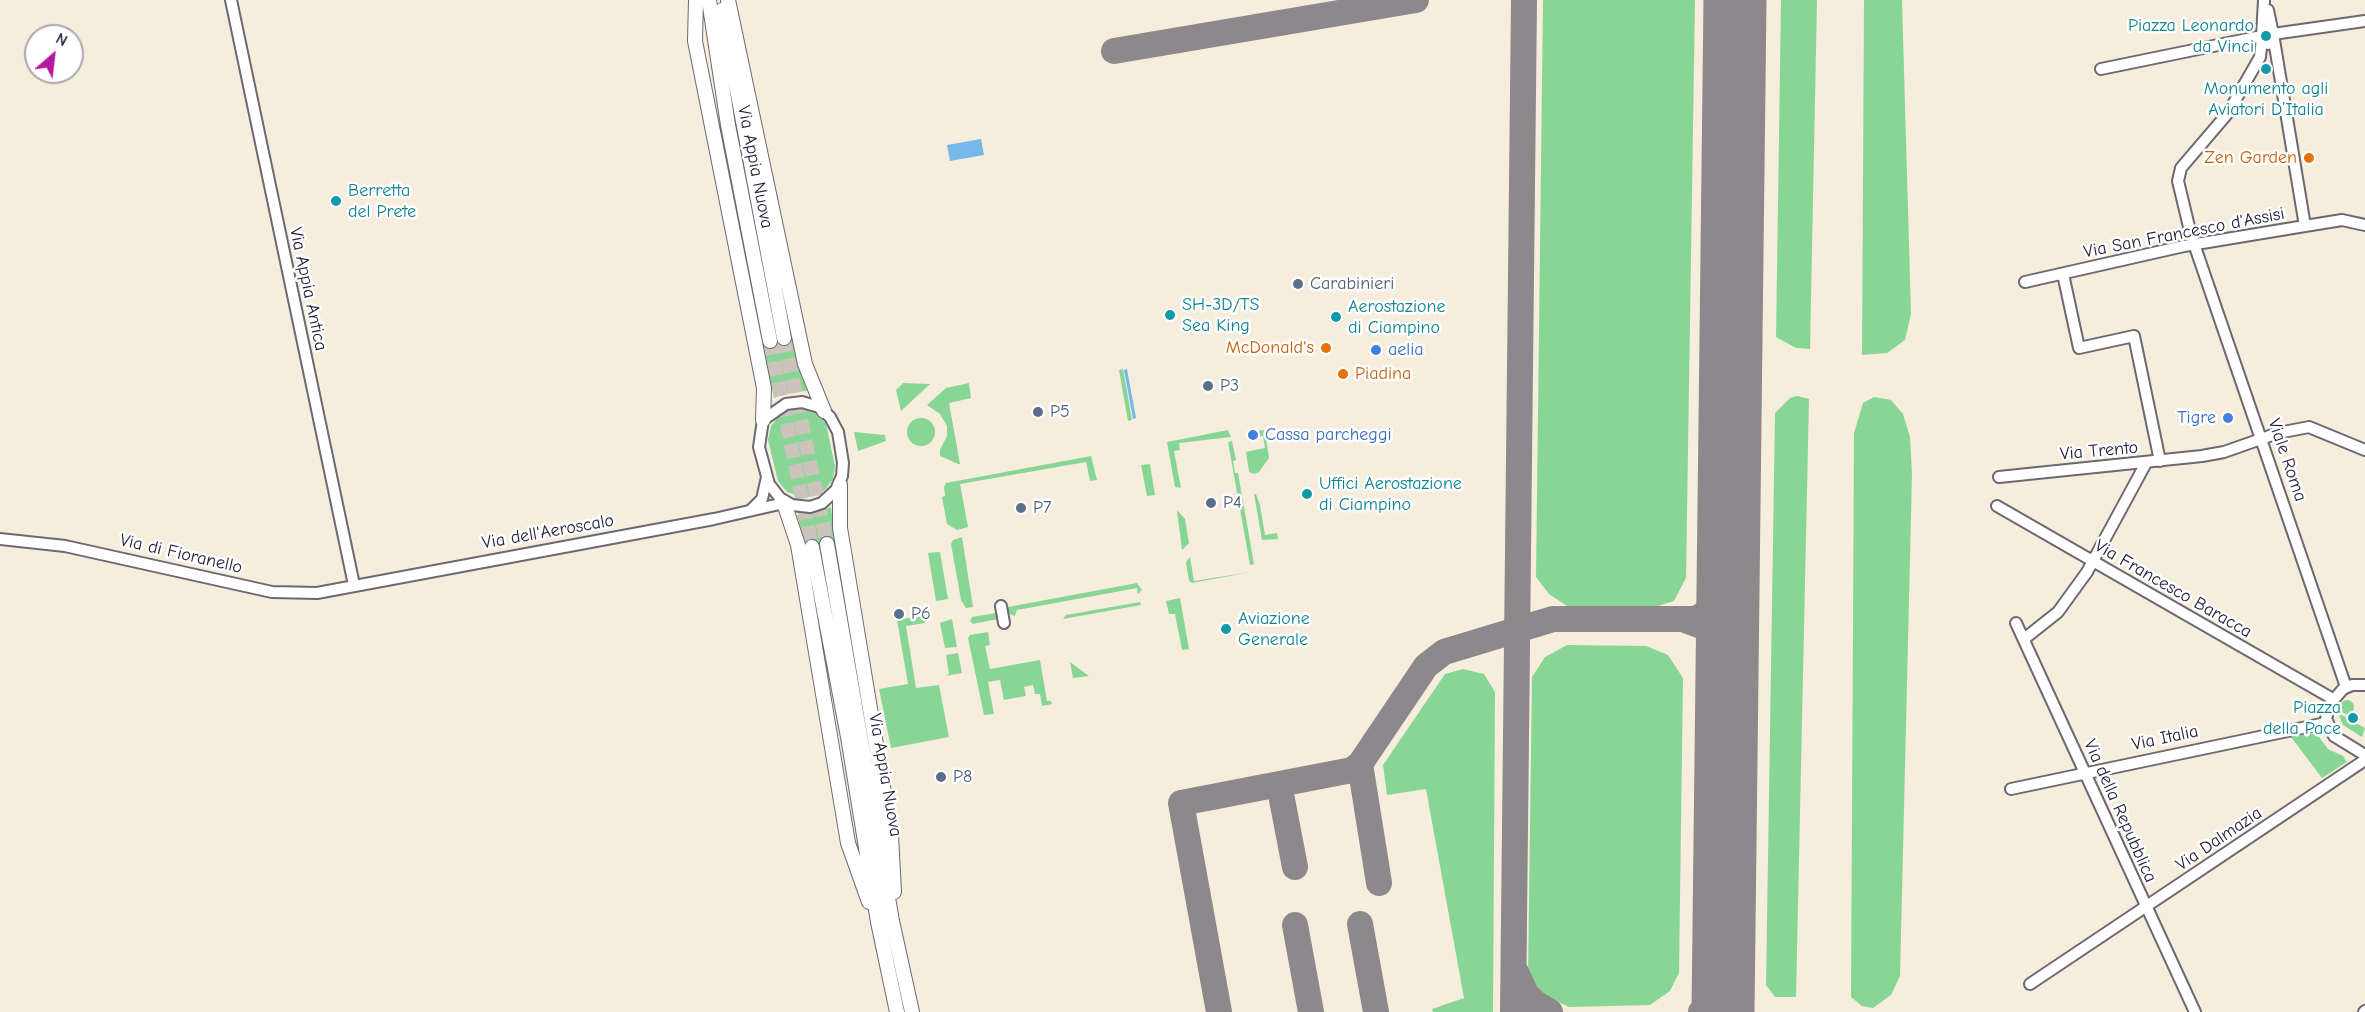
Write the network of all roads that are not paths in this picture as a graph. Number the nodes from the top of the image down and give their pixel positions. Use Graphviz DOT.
graph roads {
  1 [pos="231,0"];
  2 [pos="696,0"];
  3 [pos="708,0"];
  4 [pos="720,0"];
  5 [pos="728,0"];
  6 [pos="2264,0"];
  7 [pos="2365,21"];
  8 [pos="2268,37"];
  9 [pos="2260,57"];
  10 [pos="2276,57"];
  11 [pos="2101,69"];
  12 [pos="2365,217"];
  13 [pos="2351,220"];
  14 [pos="2365,225"];
  15 [pos="2305,226"];
  16 [pos="2194,245"];
  17 [pos="2063,274"];
  18 [pos="2025,282"];
  19 [pos="784,338"];
  20 [pos="770,341"];
  21 [pos="824,411"];
  22 [pos="763,420"];
  23 [pos="2262,439"];
  24 [pos="2365,450"];
  25 [pos="2160,461"];
  26 [pos="2146,463"];
  27 [pos="767,477"];
  28 [pos="1999,477"];
  29 [pos="840,484"];
  30 [pos="784,503"];
  31 [pos="1997,506"];
  32 [pos="748,512"];
  33 [pos="0,540"];
  34 [pos="827,544"];
  35 [pos="812,547"];
  36 [pos="2093,563"];
  37 [pos="354,585"];
  38 [pos="1001,606"];
  39 [pos="1004,623"];
  40 [pos="2016,623"];
  41 [pos="2024,639"];
  42 [pos="2365,685"];
  43 [pos="2346,687"];
  44 [pos="2333,699"];
  45 [pos="2326,723"];
  46 [pos="2365,758"];
  47 [pos="2086,772"];
  48 [pos="2011,789"];
  49 [pos="2145,907"];
  50 [pos="892,921"];
  51 [pos="878,922"];
  52 [pos="2030,984"];
  53 [pos="897,1012"];
  54 [pos="912,1012"];
  55 [pos="2194,1012"];
  1 -- 37 [label="street, Via Appia Antica"];
  2 -- 22 [label="main road"];
  3 -- 20 [label="main road, Via Appia Nuova"];
  4 -- 19 [label="main road, Via Appia Nuova"];
  5 -- 21 [label="main road"];
  6 -- 8 [label="street"];
  7 -- 8 [label="street"];
  8 -- 9 [label="street"];
  8 -- 10 [label="street"];
  8 -- 11 [label="street"];
  9 -- 10 [label="street"];
  9 -- 16 [label="street, Viale Roma"];
  10 -- 15 [label="street"];
  12 -- 13 [label="street, Via San Francesco d'Assisi"];
  13 -- 14 [label="street, Via San Francesco d'Assisi"];
  13 -- 15 [label="street, Via San Francesco d'Assisi"];
  15 -- 16 [label="street, Via San Francesco d'Assisi"];
  16 -- 17 [label="street, Via San Francesco d'Assisi"];
  16 -- 23 [label="street, Viale Roma"];
  17 -- 18 [label="street, Via San Francesco d'Assisi"];
  17 -- 25 [label="street"];
  21 -- 22 [label="street"];
  21 -- 29 [label="street"];
  22 -- 27 [label="street"];
  23 -- 24 [label="street, Via Trento"];
  23 -- 25 [label="street, Via Trento"];
  23 -- 43 [label="street, Viale Roma"];
  25 -- 26 [label="street, Via Trento"];
  26 -- 28 [label="street, Via Trento"];
  26 -- 36 [label="street"];
  27 -- 30 [label="street"];
  27 -- 32 [label="street"];
  29 -- 30 [label="street"];
  29 -- 50 [label="main road"];
  30 -- 32 [label="street, Via dell'Aeroscalo"];
  30 -- 51 [label="main road"];
  31 -- 36 [label="street, Via Francesco Baracca"];
  32 -- 37 [label="street, Via dell'Aeroscalo"];
  33 -- 37 [label="street, Via di Fioranello"];
  34 -- 50 [label="main road, Via Appia Nuova"];
  35 -- 51 [label="main road, Via Appia Nuova"];
  36 -- 41 [label="street"];
  36 -- 44 [label="street, Via Francesco Baracca"];
  38 -- 39 [label="street"];
  40 -- 41 [label="street, Via della Repubblica"];
  41 -- 47 [label="street, Via della Repubblica"];
  42 -- 43 [label="street"];
  43 -- 44 [label="street"];
  44 -- 45 [label="street"];
  45 -- 46 [label="street"];
  45 -- 47 [label="street, Via Italia"];
  46 -- 49 [label="street, Via Dalmazia"];
  47 -- 48 [label="street, Via Italia"];
  47 -- 49 [label="street, Via della Repubblica"];
  49 -- 52 [label="street, Via Dalmazia"];
  49 -- 55 [label="street, Via della Repubblica"];
  50 -- 54 [label="main road, Via Appia Nuova"];
  51 -- 53 [label="main road, Via Appia Nuova"];
}
